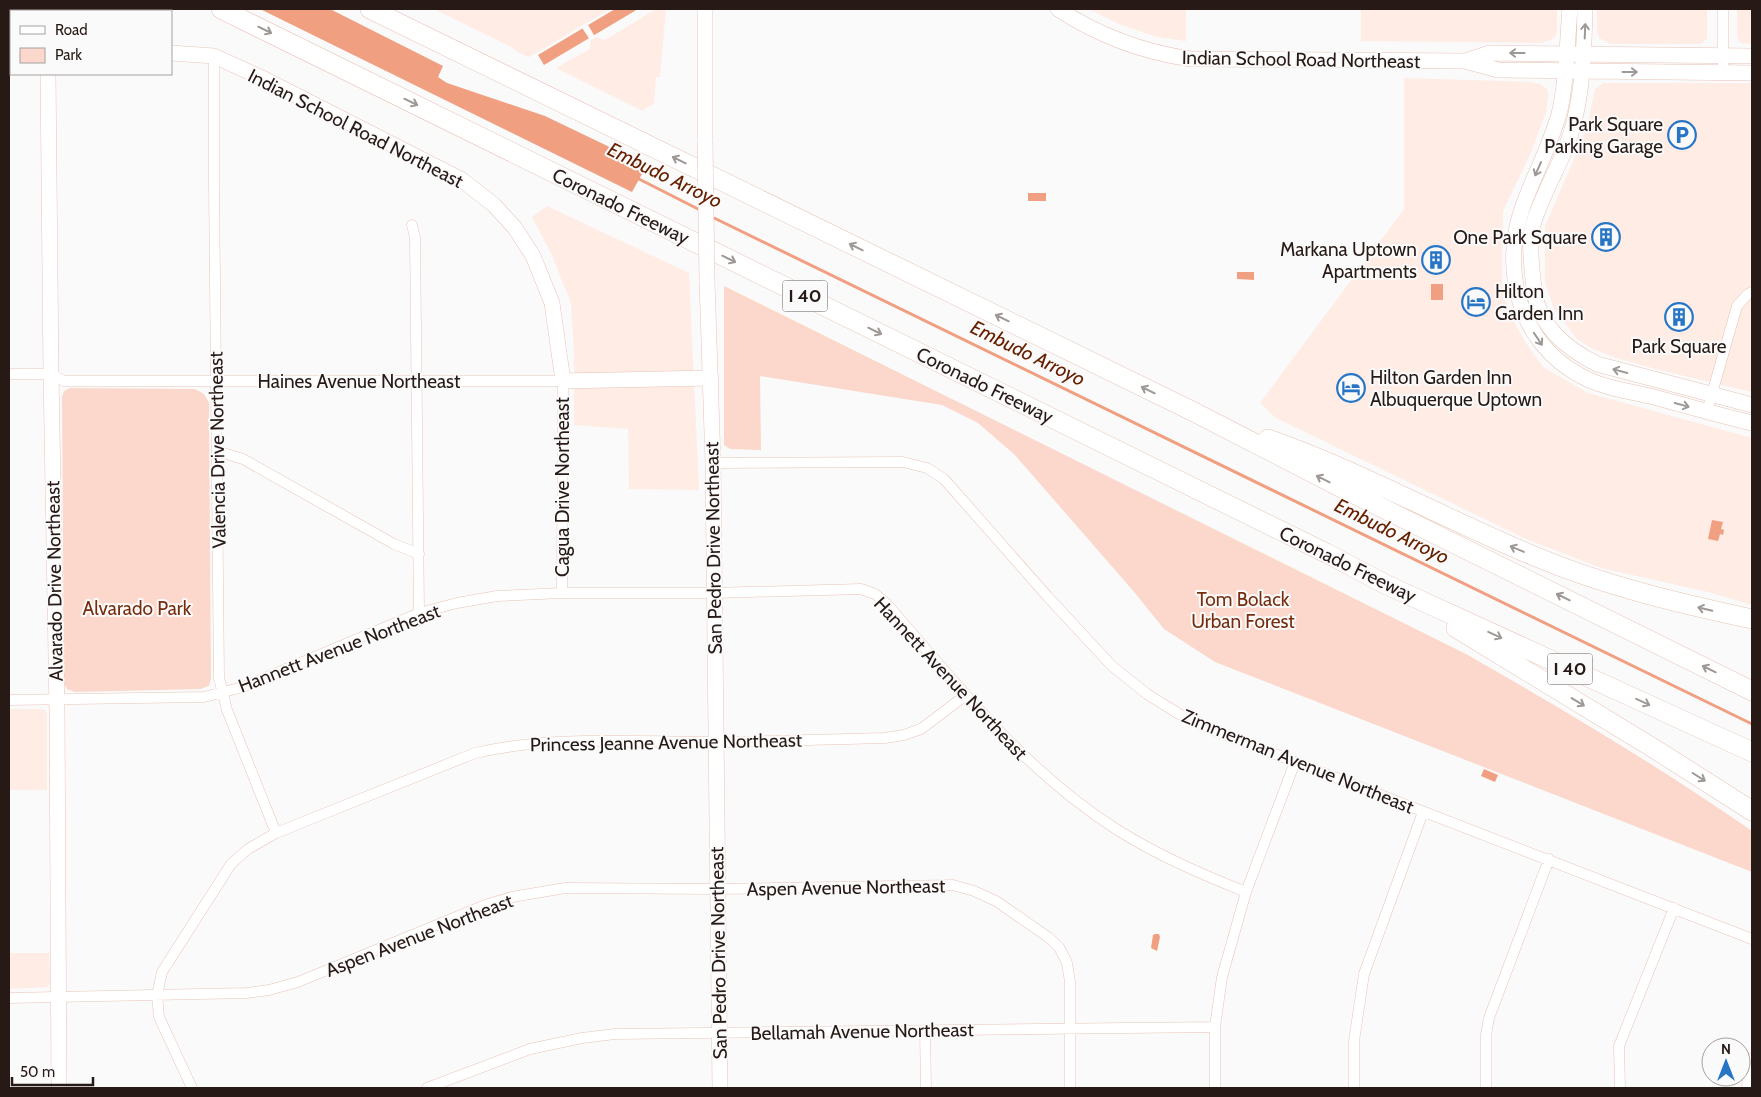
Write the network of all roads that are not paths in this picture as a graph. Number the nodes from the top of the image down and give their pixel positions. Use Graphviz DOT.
graph roads {
  1 [pos="221,9"];
  2 [pos="370,9"];
  3 [pos="705,9"];
  4 [pos="1058,9"];
  5 [pos="1570,9"];
  6 [pos="1585,9"];
  7 [pos="1723,9"];
  8 [pos="172,53"];
  9 [pos="1566,53"];
  10 [pos="1583,54"];
  11 [pos="1723,55"];
  12 [pos="214,56"];
  13 [pos="1752,56"];
  14 [pos="1465,61"];
  15 [pos="1565,72"];
  16 [pos="1582,72"];
  17 [pos="1723,72"];
  18 [pos="1752,73"];
  19 [pos="48,75"];
  20 [pos="412,225"];
  21 [pos="1752,292"];
  22 [pos="9,374"];
  23 [pos="50,374"];
  24 [pos="711,378"];
  25 [pos="216,380"];
  26 [pos="563,381"];
  27 [pos="417,382"];
  28 [pos="1711,395"];
  29 [pos="1752,406"];
  30 [pos="1192,411"];
  31 [pos="1707,411"];
  32 [pos="1752,423"];
  33 [pos="217,452"];
  34 [pos="713,463"];
  35 [pos="419,554"];
  36 [pos="1387,585"];
  37 [pos="713,592"];
  38 [pos="562,593"];
  39 [pos="419,613"];
  40 [pos="1752,619"];
  41 [pos="1752,690"];
  42 [pos="222,693"];
  43 [pos="966,695"];
  44 [pos="56,699"];
  45 [pos="9,700"];
  46 [pos="715,742"];
  47 [pos="1752,752"];
  48 [pos="1295,762"];
  49 [pos="1752,811"];
  50 [pos="1423,812"];
  51 [pos="276,832"];
  52 [pos="1549,859"];
  53 [pos="718,889"];
  54 [pos="1246,892"];
  55 [pos="1674,908"];
  56 [pos="1752,939"];
  57 [pos="157,995"];
  58 [pos="58,997"];
  59 [pos="9,998"];
  60 [pos="1215,1027"];
  61 [pos="1069,1029"];
  62 [pos="925,1030"];
  63 [pos="719,1033"];
  64 [pos="1752,1058"];
  65 [pos="59,1088"];
  66 [pos="192,1088"];
  67 [pos="427,1088"];
  68 [pos="720,1088"];
  69 [pos="926,1088"];
  70 [pos="1070,1088"];
  71 [pos="1215,1088"];
  72 [pos="1354,1088"];
  73 [pos="1486,1088"];
  74 [pos="1620,1088"];
  75 [pos="1747,1088"];
  1 -- 36 [label="highway, Coronado Freeway / I 40, one-way"];
  30 -- 2 [label="highway, one-way"];
  3 -- 24 [label="street, San Pedro Drive Northeast, bridge"];
  4 -- 14 [label="street, Indian School Road Northeast"];
  5 -- 9 [label="street"];
  10 -- 6 [label="street, one-way"];
  7 -- 11 [label="street"];
  8 -- 12 [label="street, Indian School Road Northeast"];
  9 -- 10 [label="street, Indian School Road Northeast"];
  9 -- 14 [label="street, Indian School Road Northeast, one-way"];
  9 -- 15 [label="street"];
  10 -- 11 [label="street, Indian School Road Northeast"];
  10 -- 16 [label="street"];
  11 -- 13 [label="street, Indian School Road Northeast"];
  11 -- 17 [label="street"];
  12 -- 25 [label="street, Valencia Drive Northeast"];
  12 -- 26 [label="street, Indian School Road Northeast"];
  14 -- 15 [label="street, Indian School Road Northeast"];
  15 -- 16 [label="street, Indian School Road Northeast"];
  15 -- 31 [label="street, one-way"];
  16 -- 17 [label="street, Indian School Road Northeast, one-way"];
  28 -- 16 [label="street, one-way"];
  17 -- 18 [label="street, Indian School Road Northeast"];
  19 -- 23 [label="street, Alvarado Drive Northeast"];
  20 -- 27 [label="street"];
  21 -- 28 [label="street"];
  22 -- 23 [label="street, Haines Avenue Northeast"];
  23 -- 25 [label="street, Haines Avenue Northeast"];
  23 -- 44 [label="street, Alvarado Drive Northeast"];
  24 -- 26 [label="street, Haines Avenue Northeast"];
  24 -- 34 [label="street, San Pedro Drive Northeast"];
  25 -- 27 [label="street, Haines Avenue Northeast"];
  25 -- 33 [label="street, Valencia Drive Northeast"];
  26 -- 27 [label="street, Haines Avenue Northeast"];
  26 -- 38 [label="street, Cagua Drive Northeast"];
  27 -- 35 [label="street"];
  28 -- 29 [label="street"];
  28 -- 31 [label="street"];
  40 -- 30 [label="highway, one-way"];
  41 -- 30 [label="highway, one-way"];
  31 -- 32 [label="street"];
  33 -- 35 [label="street"];
  33 -- 42 [label="street, Valencia Drive Northeast"];
  34 -- 37 [label="street, San Pedro Drive Northeast"];
  34 -- 48 [label="street, Zimmerman Avenue Northeast"];
  35 -- 39 [label="street"];
  36 -- 47 [label="highway, Coronado Freeway / I 40, one-way"];
  36 -- 49 [label="highway, one-way"];
  37 -- 38 [label="street, Hannett Avenue Northeast"];
  37 -- 43 [label="street, Hannett Avenue Northeast"];
  37 -- 46 [label="street, San Pedro Drive Northeast"];
  38 -- 39 [label="street, Hannett Avenue Northeast"];
  39 -- 42 [label="street, Hannett Avenue Northeast"];
  42 -- 44 [label="street, Hannett Avenue Northeast"];
  42 -- 51 [label="street, Valencia Drive Northeast"];
  43 -- 46 [label="street, Princess Jeanne Avenue Northeast"];
  43 -- 54 [label="street, Hannett Avenue Northeast"];
  44 -- 45 [label="street, Hannett Avenue Northeast"];
  44 -- 58 [label="street, Alvarado Drive Northeast"];
  46 -- 51 [label="street, Princess Jeanne Avenue Northeast"];
  46 -- 53 [label="street, San Pedro Drive Northeast"];
  48 -- 50 [label="street, Zimmerman Avenue Northeast"];
  48 -- 54 [label="street"];
  50 -- 52 [label="street, Zimmerman Avenue Northeast"];
  50 -- 72 [label="street"];
  51 -- 57 [label="street, Princess Jeanne Avenue Northeast"];
  52 -- 55 [label="street, Zimmerman Avenue Northeast"];
  52 -- 73 [label="street"];
  53 -- 57 [label="street, Aspen Avenue Northeast"];
  53 -- 61 [label="street, Aspen Avenue Northeast"];
  53 -- 63 [label="street, San Pedro Drive Northeast"];
  54 -- 60 [label="street"];
  55 -- 56 [label="street, Zimmerman Avenue Northeast"];
  55 -- 74 [label="street"];
  57 -- 58 [label="street, Aspen Avenue Northeast"];
  57 -- 66 [label="street"];
  58 -- 59 [label="street, Aspen Avenue Northeast"];
  58 -- 65 [label="street, Alvarado Drive Northeast"];
  60 -- 61 [label="street, Bellamah Avenue Northeast"];
  60 -- 71 [label="street"];
  61 -- 62 [label="street, Bellamah Avenue Northeast"];
  61 -- 70 [label="street, Aspen Avenue Northeast"];
  62 -- 63 [label="street, Bellamah Avenue Northeast"];
  62 -- 69 [label="street"];
  63 -- 67 [label="street, Bellamah Avenue Northeast"];
  63 -- 68 [label="street, San Pedro Drive Northeast"];
  64 -- 75 [label="street"];
}
